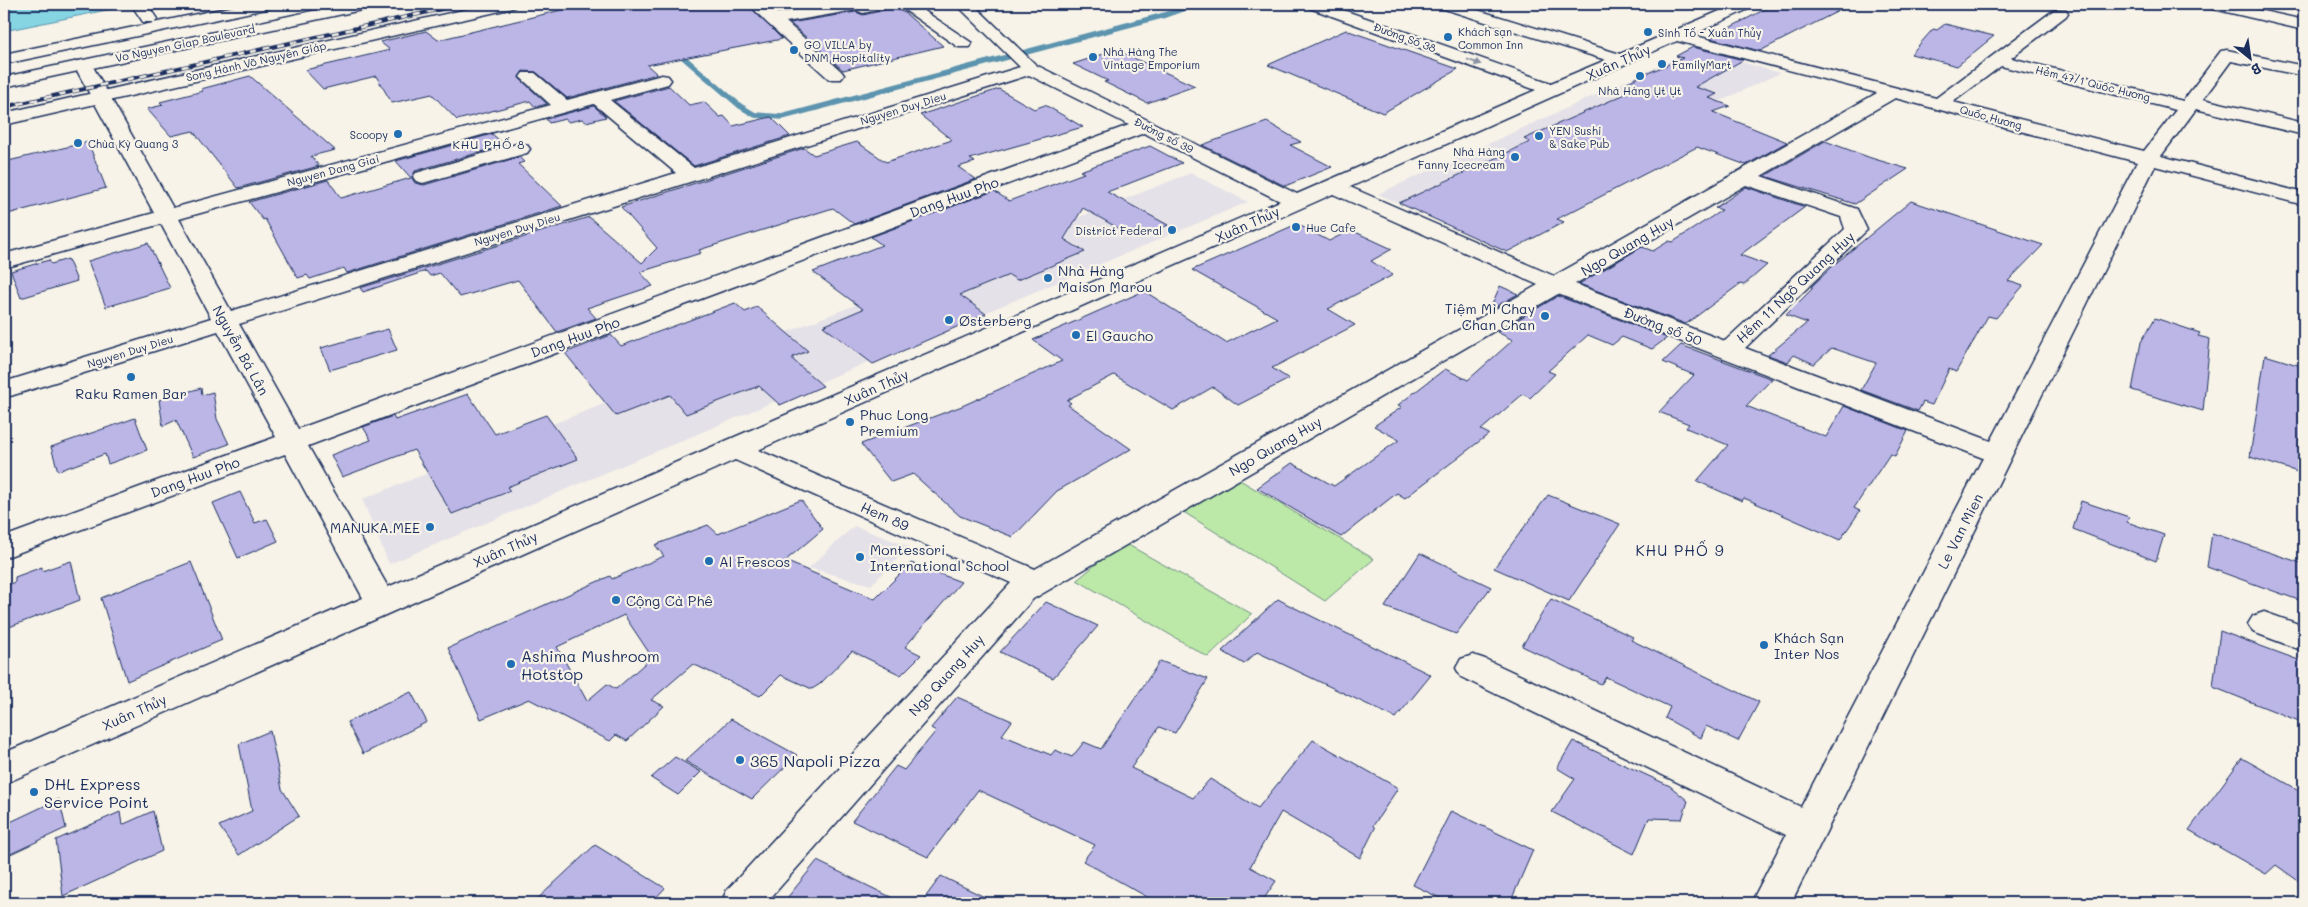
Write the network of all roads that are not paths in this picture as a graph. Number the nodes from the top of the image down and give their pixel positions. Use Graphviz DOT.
graph roads {
  1 [pos="139,4"];
  2 [pos="223,4"];
  3 [pos="266,4"];
  4 [pos="325,4"];
  5 [pos="366,4"];
  6 [pos="509,4"];
  7 [pos="757,4"];
  8 [pos="886,4"];
  9 [pos="904,4"];
  10 [pos="964,4"];
  11 [pos="1045,4"];
  12 [pos="1054,4"];
  13 [pos="1312,4"];
  14 [pos="1443,4"];
  15 [pos="1748,4"];
  16 [pos="2210,4"];
  17 [pos="2060,13"];
  18 [pos="149,19"];
  19 [pos="772,19"];
  20 [pos="2304,25"];
  21 [pos="1677,36"];
  22 [pos="2241,39"];
  23 [pos="964,43"];
  24 [pos="4,49"];
  25 [pos="2227,55"];
  26 [pos="4,58"];
  27 [pos="1623,60"];
  28 [pos="1999,60"];
  29 [pos="83,65"];
  30 [pos="1028,65"];
  31 [pos="2304,71"];
  32 [pos="4,72"];
  33 [pos="835,76"];
  34 [pos="529,77"];
  35 [pos="662,80"];
  36 [pos="4,82"];
  37 [pos="1553,90"];
  38 [pos="1894,92"];
  39 [pos="100,97"];
  40 [pos="597,98"];
  41 [pos="1941,104"];
  42 [pos="2189,104"];
  43 [pos="564,107"];
  44 [pos="4,119"];
  45 [pos="495,126"];
  46 [pos="1145,126"];
  47 [pos="2304,128"];
  48 [pos="2149,158"];
  49 [pos="690,175"];
  50 [pos="423,177"];
  51 [pos="1746,178"];
  52 [pos="1332,187"];
  53 [pos="2304,199"];
  54 [pos="1298,202"];
  55 [pos="167,216"];
  56 [pos="4,261"];
  57 [pos="1558,286"];
  58 [pos="225,321"];
  59 [pos="1728,350"];
  60 [pos="4,390"];
  61 [pos="292,442"];
  62 [pos="733,449"];
  63 [pos="1999,454"];
  64 [pos="4,548"];
  65 [pos="1036,582"];
  66 [pos="382,603"];
  67 [pos="2264,624"];
  68 [pos="2304,639"];
  69 [pos="1473,668"];
  70 [pos="4,769"];
  71 [pos="1809,828"];
  72 [pos="741,903"];
  73 [pos="1771,903"];
  1 -- 18 [label="main road"];
  2 -- 18 [label="main road"];
  3 -- 26 [label="main road, Vo Nguyen Giap Boulevard"];
  4 -- 32 [label="main road, Vo Nguyen Giap Boulevard"];
  5 -- 29 [label="main road, Vo Nguyen Giap Boulevard"];
  6 -- 39 [label="main road, Song Hành Võ Nguyên Giáp"];
  7 -- 19 [label="main road"];
  8 -- 19 [label="main road"];
  9 -- 23 [label="main road"];
  10 -- 30 [label="main road, Đường số 39"];
  11 -- 12 [label="main road"];
  13 -- 37 [label="main road, Đường Số 38, one-way"];
  14 -- 27 [label="main road"];
  15 -- 21 [label="main road, Xuân Thủy"];
  16 -- 20 [label="main road"];
  17 -- 28 [label="main road"];
  18 -- 24 [label="main road"];
  19 -- 33 [label="main road"];
  21 -- 27 [label="main road, Xuân Thủy"];
  21 -- 38 [label="main road, Quốc Hương"];
  22 -- 25 [label="main road, Le Van Mien"];
  25 -- 31 [label="main road"];
  25 -- 42 [label="main road, Le Van Mien"];
  27 -- 37 [label="main road, Xuân Thủy"];
  28 -- 41 [label="main road"];
  28 -- 42 [label="main road, Hẻm 47/1 Quốc Hương"];
  29 -- 36 [label="main road, Vo Nguyen Giap Boulevard"];
  29 -- 39 [label="main road, Nguyễn Bá Lân"];
  30 -- 46 [label="main road, Đường số 39"];
  30 -- 49 [label="main road, Nguyen Duy Dieu"];
  34 -- 43 [label="main road"];
  35 -- 40 [label="main road, Nguyen Dang Giai"];
  37 -- 52 [label="main road, Xuân Thủy"];
  38 -- 41 [label="main road, Quốc Hương"];
  38 -- 51 [label="main road, Ngo Quang Huy"];
  39 -- 44 [label="main road, Song Hành Võ Nguyên Giáp"];
  39 -- 55 [label="main road, Nguyễn Bá Lân"];
  40 -- 43 [label="main road, Nguyen Dang Giai"];
  40 -- 49 [label="main road"];
  41 -- 48 [label="main road, Quốc Hương"];
  42 -- 47 [label="main road, Hẻm 47/1 Quốc Hương"];
  42 -- 48 [label="main road, Le Van Mien"];
  43 -- 45 [label="main road, Nguyen Dang Giai"];
  45 -- 50 [label="main road"];
  45 -- 55 [label="main road, Nguyen Dang Giai"];
  46 -- 54 [label="main road, Đường số 39"];
  46 -- 61 [label="main road, Dang Huu Pho"];
  48 -- 53 [label="main road, Quốc Hương"];
  48 -- 63 [label="main road, Le Van Mien"];
  49 -- 58 [label="main road, Nguyen Duy Dieu"];
  51 -- 57 [label="main road, Ngo Quang Huy"];
  51 -- 59 [label="main road, Hẻm 11 Ngô Quang Huy"];
  52 -- 54 [label="main road, Xuân Thủy"];
  52 -- 57 [label="main road, Đường số 50"];
  54 -- 62 [label="main road, Xuân Thủy"];
  55 -- 56 [label="main road, Nguyen Dang Giai"];
  55 -- 58 [label="main road, Nguyễn Bá Lân"];
  57 -- 59 [label="main road, Đường số 50"];
  57 -- 65 [label="main road, Ngo Quang Huy"];
  58 -- 60 [label="main road, Nguyen Duy Dieu"];
  58 -- 61 [label="main road, Nguyễn Bá Lân"];
  59 -- 63 [label="main road, Đường số 50"];
  61 -- 64 [label="main road, Dang Huu Pho"];
  61 -- 66 [label="main road, Nguyễn Bá Lân"];
  62 -- 65 [label="main road, Hem 89"];
  62 -- 66 [label="main road, Xuân Thủy"];
  63 -- 71 [label="main road, Le Van Mien"];
  65 -- 72 [label="main road, Ngo Quang Huy"];
  66 -- 70 [label="main road, Xuân Thủy"];
  67 -- 68 [label="main road"];
  69 -- 71 [label="main road"];
  71 -- 73 [label="main road, Le Van Mien"];
}
